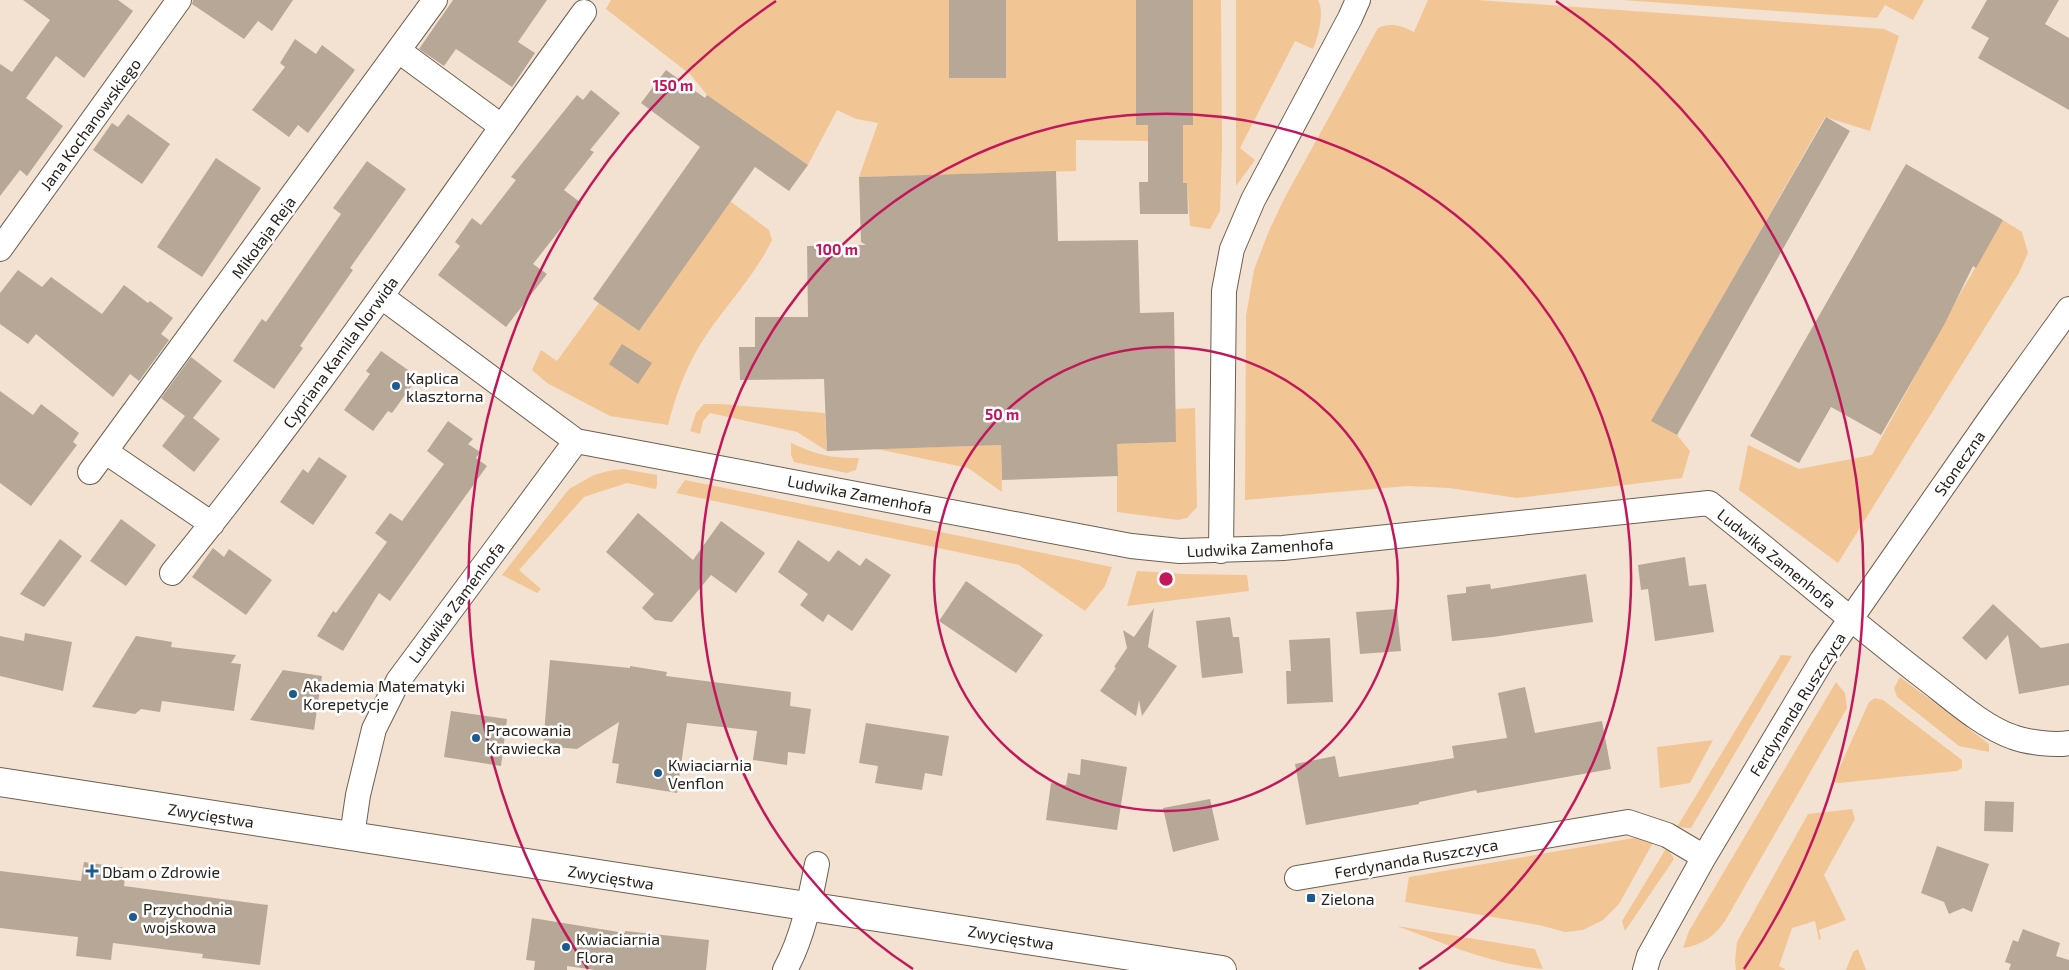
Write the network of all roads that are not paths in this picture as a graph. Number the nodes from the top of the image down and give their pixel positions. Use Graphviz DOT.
graph roads {
  1 [pos="179,0"];
  2 [pos="435,0"];
  3 [pos="1358,0"];
  4 [pos="584,12"];
  5 [pos="399,51"];
  6 [pos="501,126"];
  7 [pos="0,249"];
  8 [pos="382,297"];
  9 [pos="2069,309"];
  10 [pos="576,441"];
  11 [pos="106,452"];
  12 [pos="90,472"];
  13 [pos="212,524"];
  14 [pos="1221,551"];
  15 [pos="172,573"];
  16 [pos="1850,618"];
  17 [pos="2069,743"];
  18 [pos="0,782"];
  19 [pos="352,836"];
  20 [pos="1704,857"];
  21 [pos="817,864"];
  22 [pos="1298,878"];
  23 [pos="808,908"];
  24 [pos="785,970"];
  25 [pos="1222,970"];
  26 [pos="1645,970"];
  1 -- 7 [label="street, Jana Kochanowskiego"];
  2 -- 5 [label="street, Mikołaja Reja"];
  3 -- 14 [label="street"];
  4 -- 6 [label="street, Cypriana Kamila Norwida"];
  5 -- 6 [label="street"];
  5 -- 11 [label="street, Mikołaja Reja"];
  6 -- 8 [label="street, Cypriana Kamila Norwida"];
  8 -- 10 [label="street, Ludwika Zamenhofa"];
  8 -- 13 [label="street, Cypriana Kamila Norwida"];
  9 -- 16 [label="street, Słoneczna"];
  10 -- 14 [label="street, Ludwika Zamenhofa"];
  10 -- 19 [label="street, Ludwika Zamenhofa"];
  11 -- 12 [label="street, Mikołaja Reja"];
  11 -- 13 [label="street"];
  13 -- 15 [label="street, Cypriana Kamila Norwida"];
  14 -- 16 [label="street, Ludwika Zamenhofa"];
  16 -- 17 [label="street, Ferdynanda Ruszczyca"];
  16 -- 20 [label="street, Ferdynanda Ruszczyca"];
  18 -- 19 [label="main road, Zwycięstwa"];
  19 -- 23 [label="main road, Zwycięstwa"];
  20 -- 22 [label="street, Ferdynanda Ruszczyca"];
  20 -- 26 [label="street, Ferdynanda Ruszczyca"];
  21 -- 23 [label="street"];
  23 -- 24 [label="street"];
  23 -- 25 [label="main road, Zwycięstwa"];
}
